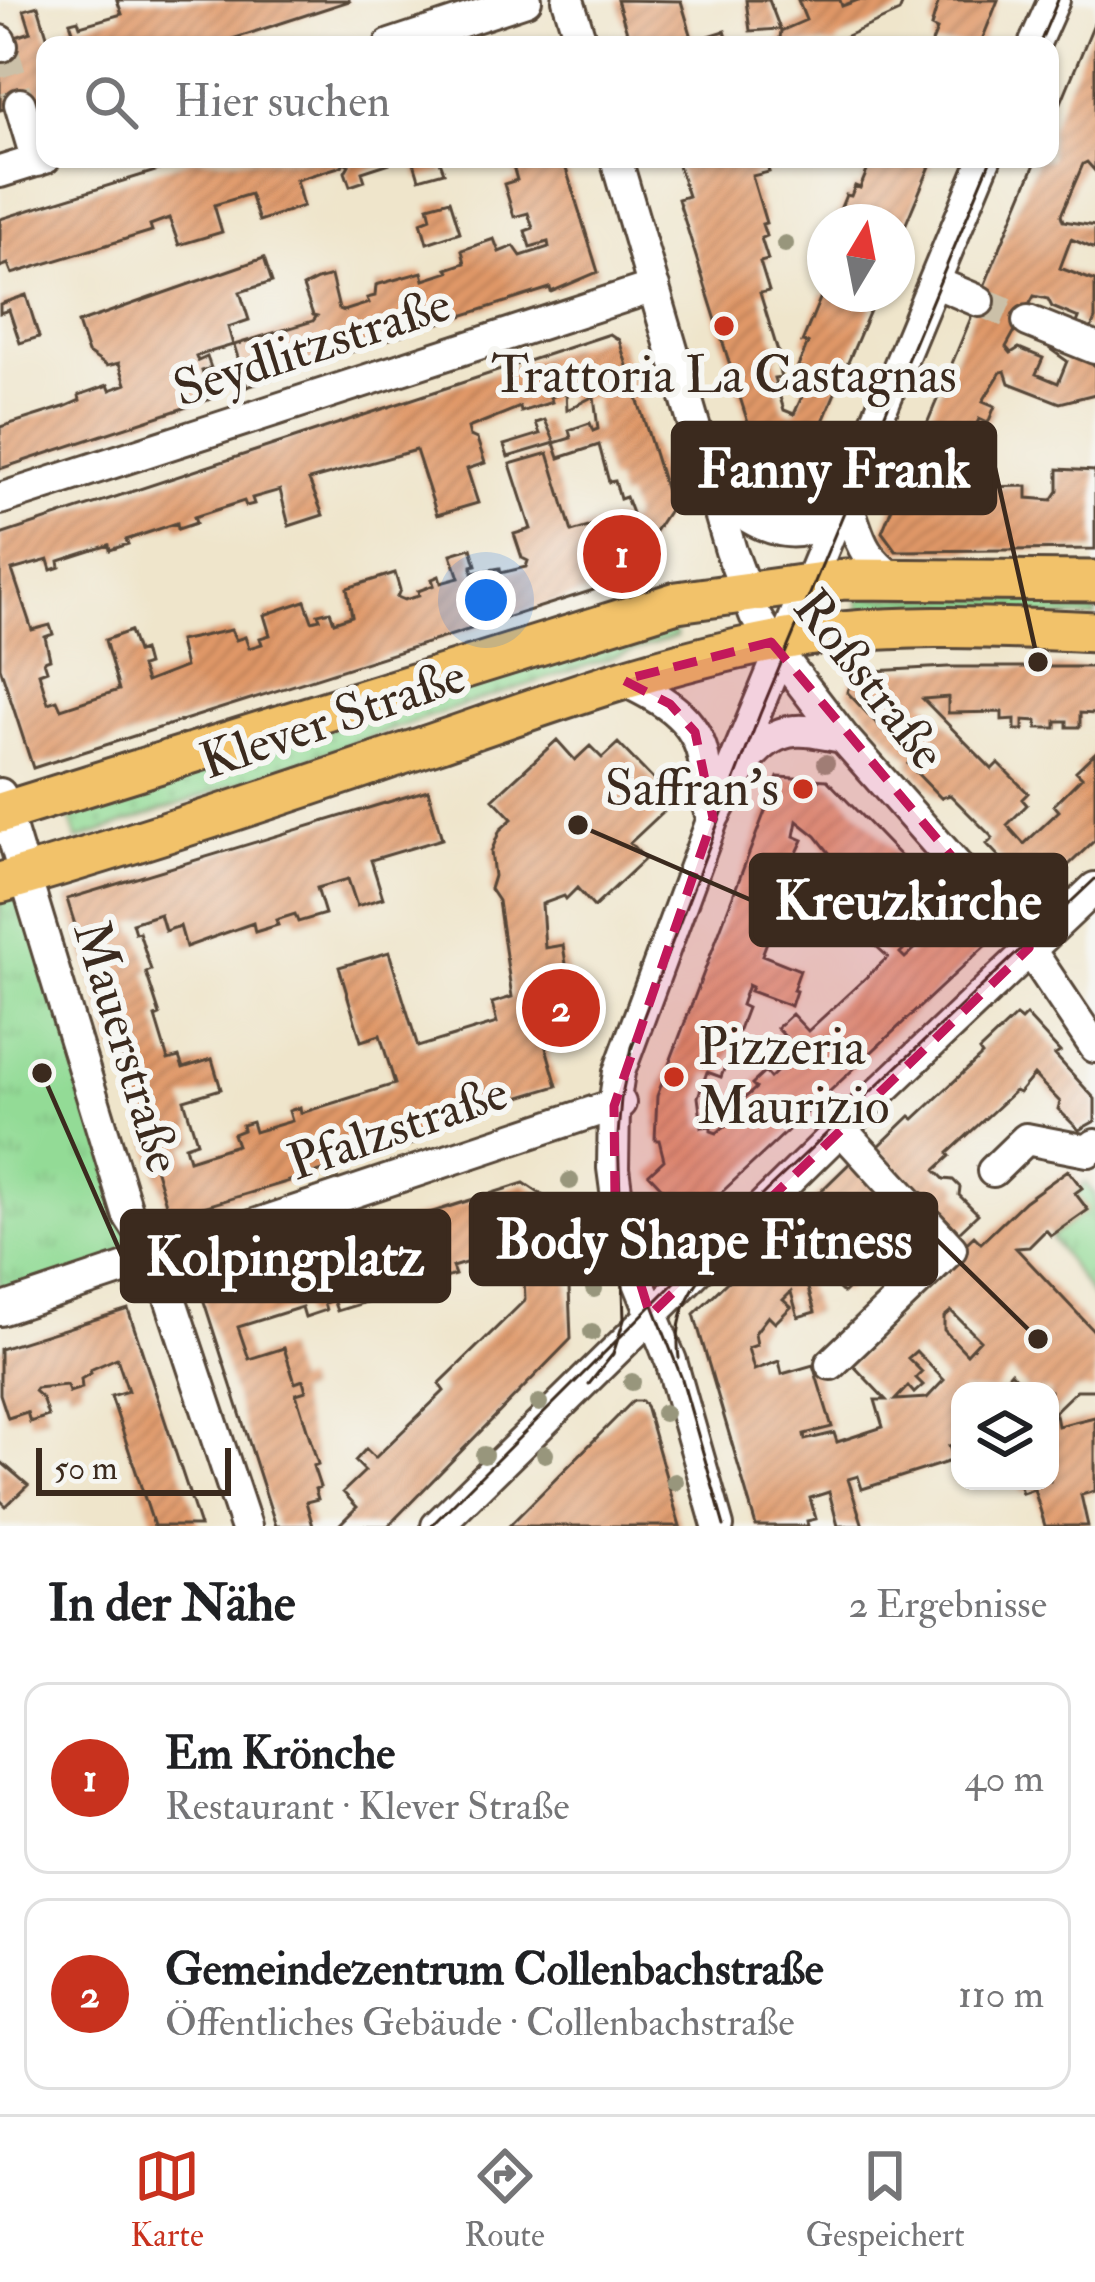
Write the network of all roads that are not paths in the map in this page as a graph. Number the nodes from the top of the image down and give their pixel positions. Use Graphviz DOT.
graph roads {
  1 [pos="526,0"];
  2 [pos="568,0"];
  3 [pos="1054,0"];
  4 [pos="417,36"];
  5 [pos="579,36"];
  6 [pos="1038,36"];
  7 [pos="20,104"];
  8 [pos="36,147"];
  9 [pos="36,161"];
  10 [pos="619,168"];
  11 [pos="981,168"];
  12 [pos="0,172"];
  13 [pos="934,282"];
  14 [pos="654,286"];
  15 [pos="979,301"];
  16 [pos="1028,321"];
  17 [pos="1095,348"];
  18 [pos="714,495"];
  19 [pos="0,499"];
  20 [pos="844,499"];
  21 [pos="893,579"];
  22 [pos="810,581"];
  23 [pos="1095,581"];
  24 [pos="743,590"];
  25 [pos="1095,632"];
  26 [pos="779,645"];
  27 [pos="622,680"];
  28 [pos="843,737"];
  29 [pos="2,806"];
  30 [pos="713,818"];
  31 [pos="12,879"];
  32 [pos="1095,888"];
  33 [pos="1029,948"];
  34 [pos="1095,1048"];
  35 [pos="617,1104"];
  36 [pos="841,1129"];
  37 [pos="1095,1145"];
  38 [pos="994,1171"];
  39 [pos="157,1259"];
  40 [pos="0,1310"];
  41 [pos="650,1315"];
  42 [pos="831,1364"];
  43 [pos="246,1526"];
  44 [pos="437,1526"];
  45 [pos="718,1526"];
  1 -- 4 [label="street"];
  2 -- 5 [label="street"];
  3 -- 6 [label="street"];
  7 -- 8 [label="street"];
  9 -- 12 [label="street"];
  10 -- 14 [label="street, Roßstraße"];
  11 -- 13 [label="street"];
  13 -- 15 [label="street"];
  13 -- 20 [label="street"];
  14 -- 18 [label="street, Roßstraße"];
  14 -- 19 [label="street, Seydlitzstraße"];
  16 -- 17 [label="street"];
  18 -- 20 [label="street"];
  18 -- 24 [label="street, Roßstraße"];
  20 -- 21 [label="street"];
  20 -- 22 [label="street"];
  21 -- 22 [label="main road, Klever Straße"];
  21 -- 23 [label="main road, Klever Straße"];
  22 -- 24 [label="main road, Klever Straße"];
  22 -- 26 [label="street"];
  24 -- 26 [label="street, Roßstraße"];
  24 -- 29 [label="main road, Klever Straße"];
  25 -- 26 [label="main road, Klever Straße"];
  26 -- 27 [label="main road, Klever Straße"];
  26 -- 28 [label="street, Roßstraße"];
  26 -- 30 [label="street"];
  27 -- 30 [label="street"];
  27 -- 31 [label="main road, Klever Straße"];
  28 -- 30 [label="street"];
  28 -- 33 [label="street, Roßstraße"];
  29 -- 31 [label="street, Mauerstraße"];
  30 -- 35 [label="street"];
  31 -- 39 [label="street, Mauerstraße"];
  32 -- 33 [label="street"];
  33 -- 34 [label="street, Roßstraße"];
  33 -- 36 [label="street"];
  35 -- 39 [label="street, Pfalzstraße"];
  35 -- 41 [label="street"];
  36 -- 41 [label="street"];
  36 -- 42 [label="street"];
  37 -- 38 [label="street"];
  39 -- 40 [label="street, Pfalzstraße"];
  39 -- 43 [label="street, Mauerstraße"];
  41 -- 44 [label="street"];
  41 -- 45 [label="street"];
}
